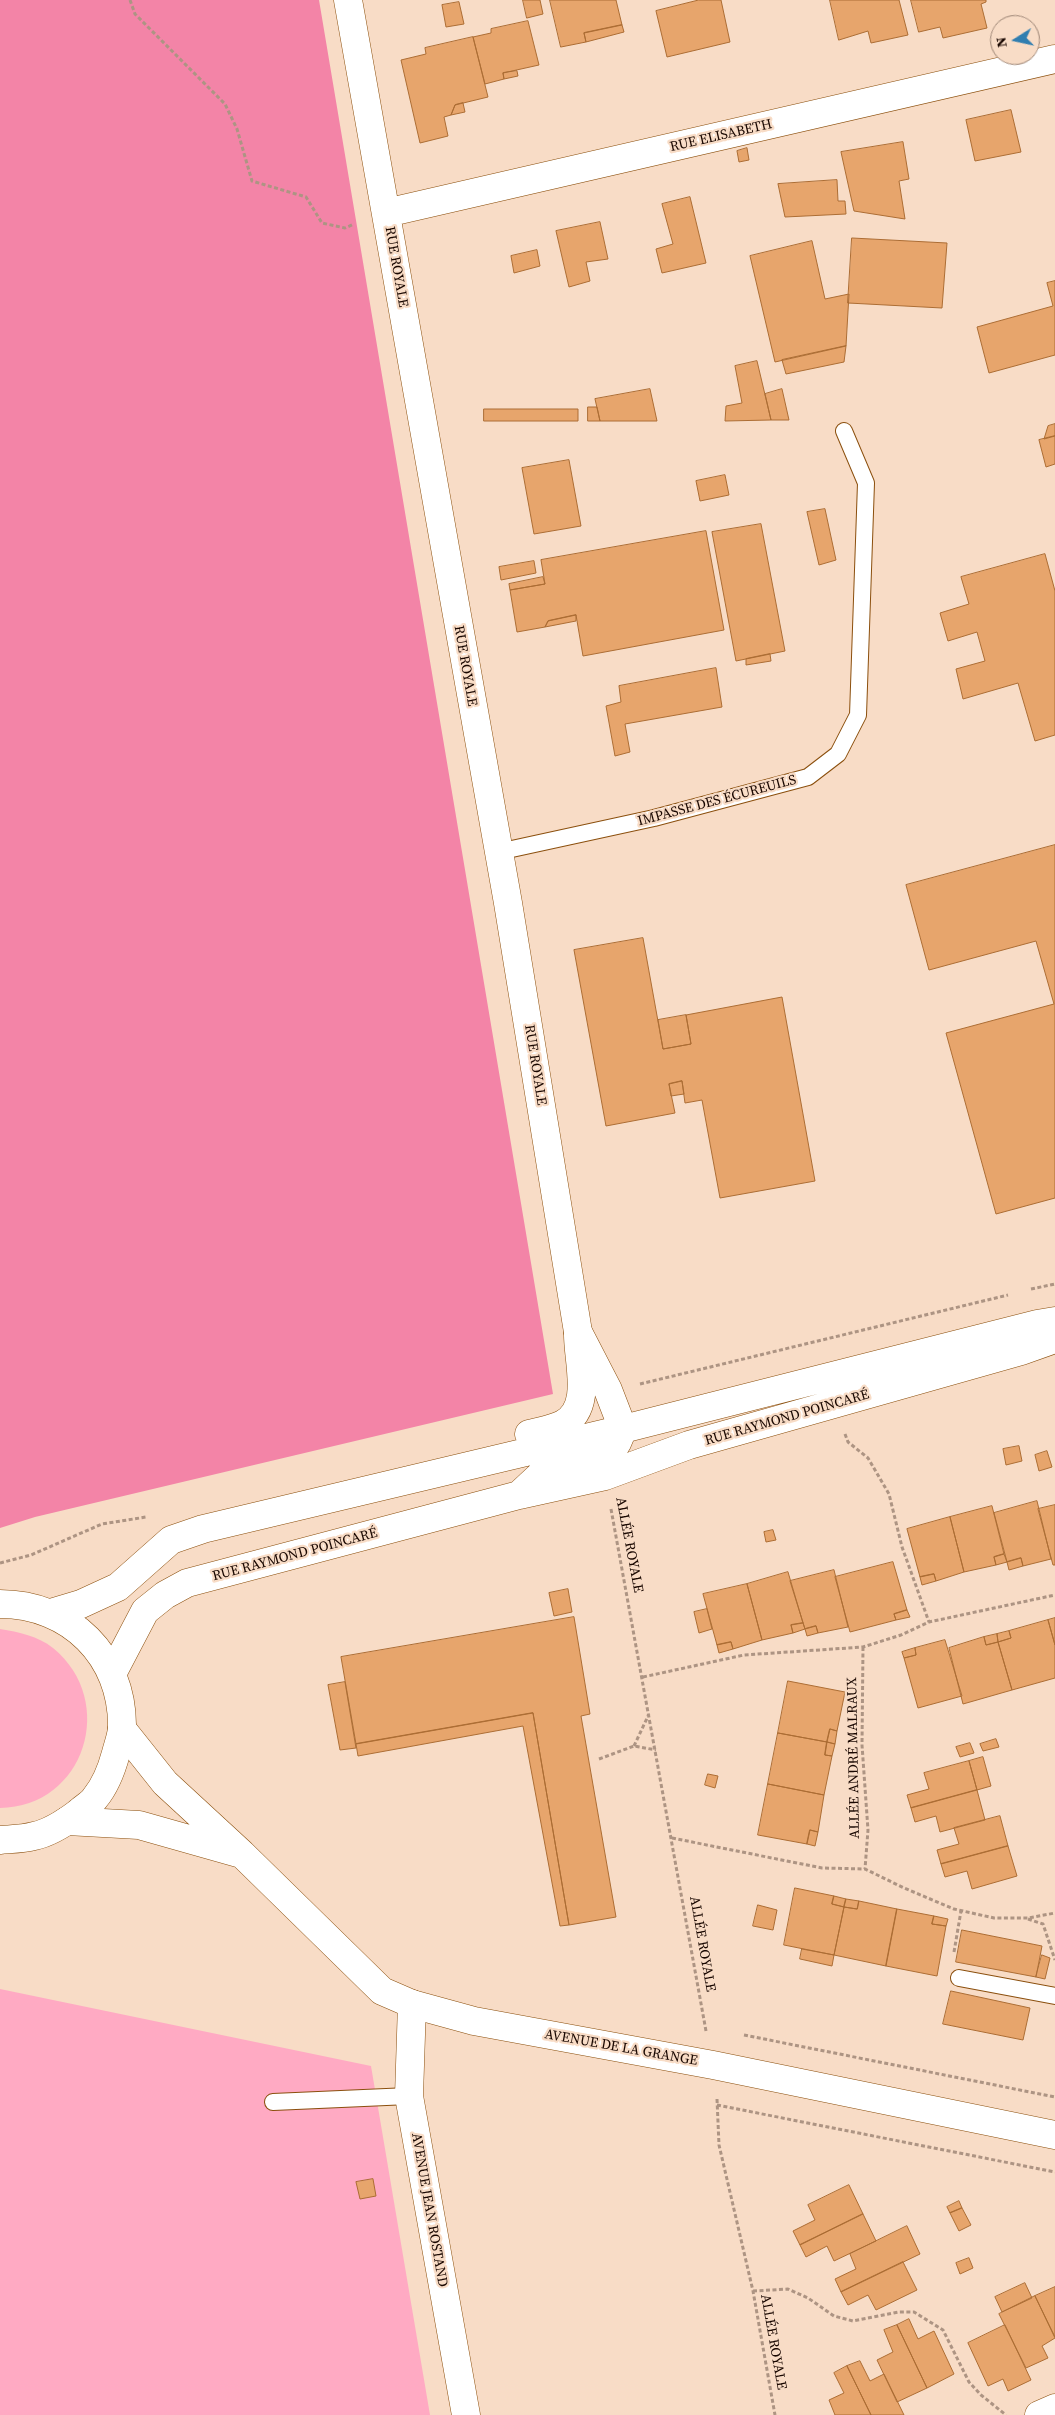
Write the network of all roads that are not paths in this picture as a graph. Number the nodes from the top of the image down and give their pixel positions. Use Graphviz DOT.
graph roads {
  1 [pos="348,0"];
  2 [pos="1055,59"];
  3 [pos="386,213"];
  4 [pos="844,431"];
  5 [pos="498,852"];
  6 [pos="1055,1321"];
  7 [pos="578,1332"];
  8 [pos="1055,1339"];
  9 [pos="623,1429"];
  10 [pos="391,1486"];
  11 [pos="520,1495"];
  12 [pos="0,1604"];
  13 [pos="51,1613"];
  14 [pos="112,1674"];
  15 [pos="122,1728"];
  16 [pos="67,1821"];
  17 [pos="0,1840"];
  18 [pos="242,1854"];
  19 [pos="959,1978"];
  20 [pos="1055,1996"];
  21 [pos="412,2004"];
  22 [pos="409,2096"];
  23 [pos="273,2102"];
  24 [pos="1055,2135"];
  25 [pos="1055,2408"];
  26 [pos="466,2415"];
  27 [pos="1039,2415"];
  1 -- 3 [label="street, RUE ROYALE"];
  2 -- 3 [label="street, RUE ELISABETH"];
  3 -- 5 [label="street, RUE ROYALE"];
  4 -- 5 [label="lane, IMPASSE DES ÉCUREUILS"];
  5 -- 7 [label="street, RUE ROYALE"];
  6 -- 9 [label="street, RUE RAYMOND POINCARÉ"];
  7 -- 9 [label="street"];
  7 -- 10 [label="street, RUE RAYMOND POINCARÉ"];
  8 -- 11 [label="street, RUE RAYMOND POINCARÉ"];
  9 -- 10 [label="street, RUE RAYMOND POINCARÉ"];
  9 -- 11 [label="street, RUE RAYMOND POINCARÉ"];
  10 -- 13 [label="street, RUE RAYMOND POINCARÉ"];
  11 -- 14 [label="street, RUE RAYMOND POINCARÉ"];
  12 -- 13 [label="street"];
  13 -- 14 [label="street"];
  14 -- 15 [label="street"];
  15 -- 16 [label="street"];
  15 -- 18 [label="street, AVENUE DE LA GRANGE"];
  16 -- 17 [label="street"];
  16 -- 18 [label="street, AVENUE DE LA GRANGE"];
  18 -- 21 [label="street, AVENUE DE LA GRANGE"];
  19 -- 20 [label="lane"];
  21 -- 22 [label="street, AVENUE JEAN ROSTAND"];
  21 -- 24 [label="street, AVENUE DE LA GRANGE"];
  22 -- 23 [label="lane"];
  22 -- 26 [label="street, AVENUE JEAN ROSTAND"];
  25 -- 27 [label="street"];
}
